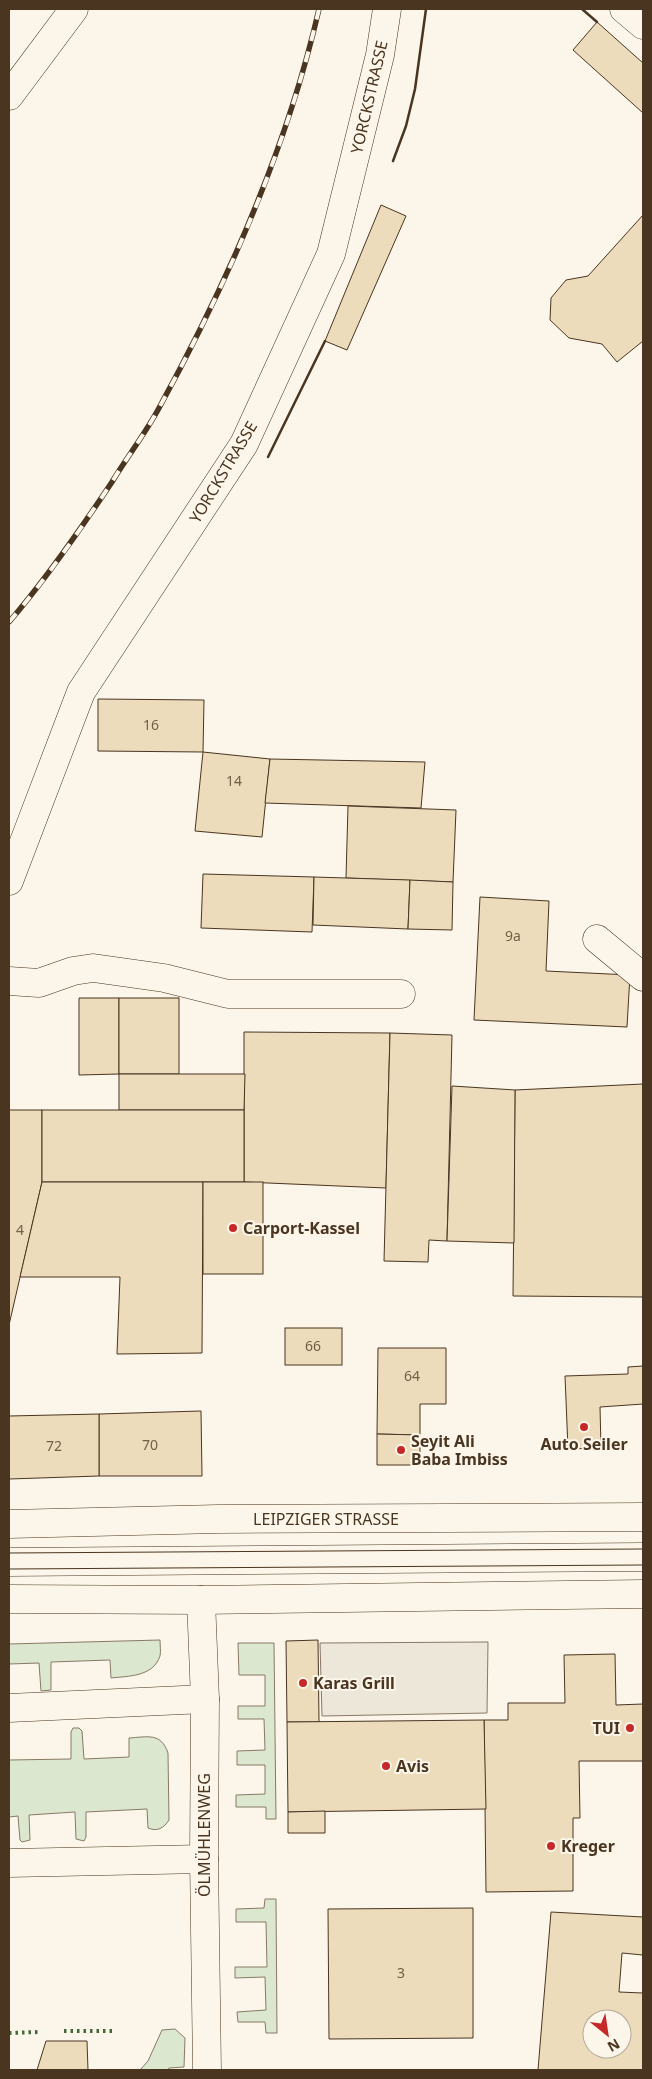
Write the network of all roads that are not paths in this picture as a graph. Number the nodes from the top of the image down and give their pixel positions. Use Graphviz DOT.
graph roads {
  1 [pos="74,9"];
  2 [pos="387,9"];
  3 [pos="624,9"];
  4 [pos="643,25"];
  5 [pos="9,96"];
  6 [pos="9,881"];
  7 [pos="597,939"];
  8 [pos="643,977"];
  9 [pos="9,981"];
  10 [pos="401,994"];
  11 [pos="643,1517"];
  12 [pos="9,1524"];
  13 [pos="643,1557"];
  14 [pos="9,1562"];
  15 [pos="643,1594"];
  16 [pos="9,1599"];
  17 [pos="201,1600"];
  18 [pos="205,1699"];
  19 [pos="9,1708"];
  20 [pos="204,1859"];
  21 [pos="9,1863"];
  22 [pos="207,2070"];
  1 -- 5 [label="street"];
  2 -- 6 [label="street, YORCKSTRASSE"];
  3 -- 4 [label="street"];
  7 -- 8 [label="street"];
  9 -- 10 [label="street"];
  11 -- 12 [label="street, LEIPZIGER STRASSE"];
  13 -- 14 [label="street"];
  15 -- 17 [label="street"];
  16 -- 17 [label="street"];
  17 -- 18 [label="street, ÖLMÜHLENWEG"];
  18 -- 19 [label="street"];
  18 -- 20 [label="street, ÖLMÜHLENWEG"];
  20 -- 21 [label="street"];
  20 -- 22 [label="street, ÖLMÜHLENWEG"];
}
